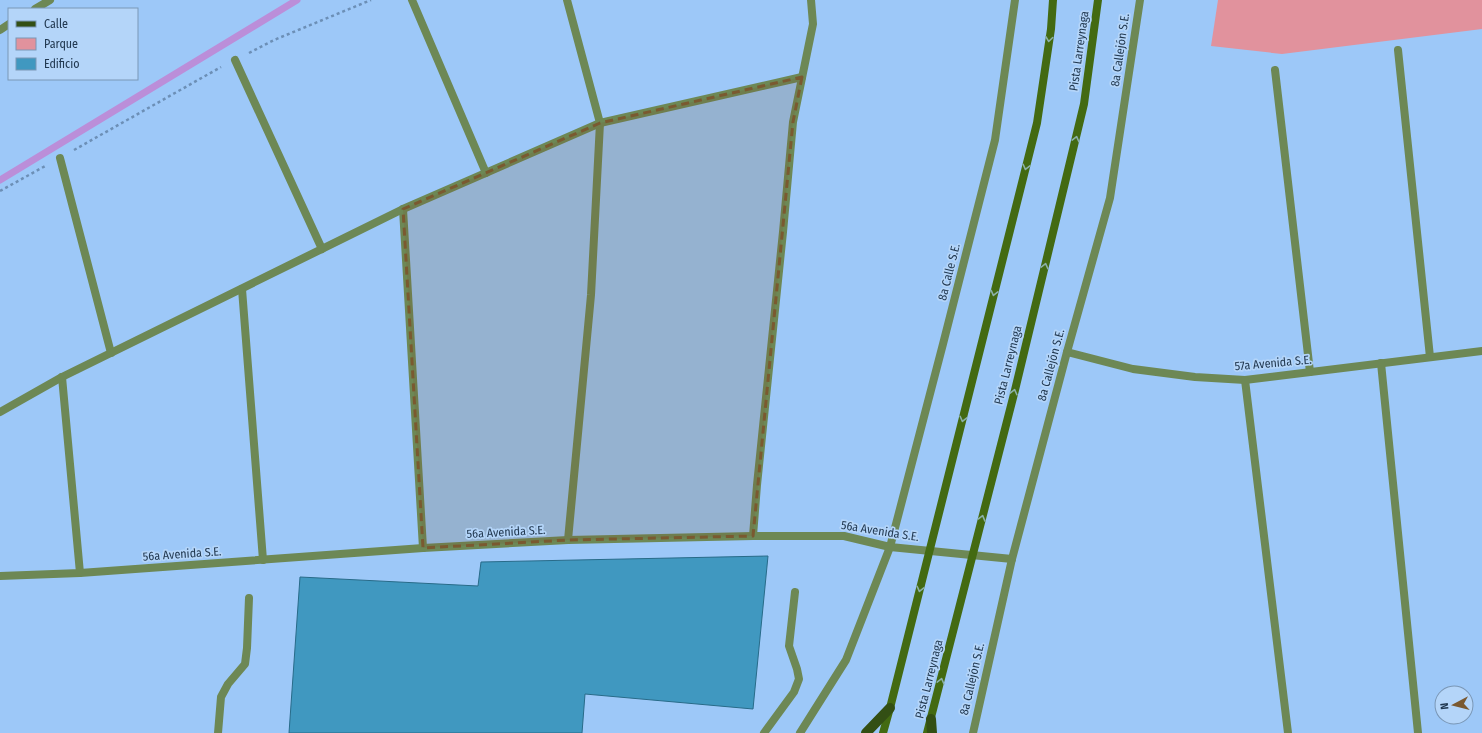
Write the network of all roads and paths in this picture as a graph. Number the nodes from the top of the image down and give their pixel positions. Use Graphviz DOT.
graph roads {
  1 [pos="50,0"];
  2 [pos="371,0"];
  3 [pos="412,0"];
  4 [pos="567,0"];
  5 [pos="811,0"];
  6 [pos="1015,0"];
  7 [pos="1053,0"];
  8 [pos="1098,0"];
  9 [pos="1140,0"];
  10 [pos="37,8"];
  11 [pos="1398,50"];
  12 [pos="235,60"];
  13 [pos="1275,70"];
  14 [pos="802,77"];
  15 [pos="600,123"];
  16 [pos="60,158"];
  17 [pos="486,173"];
  18 [pos="0,191"];
  19 [pos="403,209"];
  20 [pos="322,249"];
  21 [pos="242,289"];
  22 [pos="1482,351"];
  23 [pos="1067,352"];
  24 [pos="111,353"];
  25 [pos="1430,357"];
  26 [pos="1381,363"];
  27 [pos="1310,372"];
  28 [pos="62,377"];
  29 [pos="1245,380"];
  30 [pos="0,412"];
  31 [pos="753,536"];
  32 [pos="568,540"];
  33 [pos="890,547"];
  34 [pos="423,548"];
  35 [pos="929,552"];
  36 [pos="972,556"];
  37 [pos="1012,559"];
  38 [pos="263,560"];
  39 [pos="80,573"];
  40 [pos="0,576"];
  41 [pos="795,592"];
  42 [pos="249,598"];
  43 [pos="890,708"];
  44 [pos="931,719"];
  45 [pos="218,733"];
  46 [pos="764,733"];
  47 [pos="800,733"];
  48 [pos="866,733"];
  49 [pos="883,733"];
  50 [pos="927,733"];
  51 [pos="932,733"];
  52 [pos="973,733"];
  53 [pos="1288,733"];
  54 [pos="1418,733"];
  1 -- 10 [label="street"];
  2 -- 12 [label="path"];
  3 -- 17 [label="street"];
  4 -- 15 [label="street"];
  5 -- 14 [label="street"];
  6 -- 33 [label="street, 8a Calle S.E."];
  7 -- 35 [label="main road, one-way"];
  36 -- 8 [label="main road, Pista Larreynaga, one-way"];
  9 -- 23 [label="street, 8a Callejón S.E."];
  11 -- 25 [label="street"];
  12 -- 16 [label="path"];
  12 -- 20 [label="street"];
  13 -- 27 [label="street"];
  14 -- 15 [label="street"];
  14 -- 31 [label="street"];
  15 -- 17 [label="street"];
  15 -- 32 [label="street"];
  16 -- 18 [label="path"];
  16 -- 24 [label="street"];
  17 -- 19 [label="street"];
  19 -- 20 [label="street"];
  19 -- 34 [label="street"];
  20 -- 21 [label="street"];
  21 -- 24 [label="street"];
  21 -- 38 [label="street"];
  22 -- 25 [label="street, 57a Avenida S.E."];
  23 -- 29 [label="street, 57a Avenida S.E."];
  23 -- 37 [label="street, 8a Callejón S.E."];
  24 -- 28 [label="street"];
  25 -- 26 [label="street, 57a Avenida S.E."];
  26 -- 27 [label="street, 57a Avenida S.E."];
  26 -- 54 [label="street"];
  27 -- 29 [label="street, 57a Avenida S.E."];
  28 -- 30 [label="street"];
  28 -- 39 [label="street"];
  29 -- 53 [label="street"];
  31 -- 32 [label="street, 56a Avenida S.E."];
  31 -- 33 [label="street, 56a Avenida S.E."];
  32 -- 34 [label="street, 56a Avenida S.E."];
  33 -- 35 [label="street, 56a Avenida S.E."];
  33 -- 47 [label="street, 8a Calle S.E."];
  34 -- 38 [label="street, 56a Avenida S.E."];
  35 -- 36 [label="street, 56a Avenida S.E."];
  35 -- 43 [label="main road, one-way"];
  36 -- 37 [label="street, 56a Avenida S.E."];
  44 -- 36 [label="main road, Pista Larreynaga, one-way"];
  37 -- 52 [label="street, 8a Callejón S.E."];
  38 -- 39 [label="street, 56a Avenida S.E."];
  39 -- 40 [label="street, 56a Avenida S.E."];
  41 -- 46 [label="street"];
  42 -- 45 [label="street"];
  43 -- 48 [label="main road"];
  43 -- 49 [label="main road"];
  44 -- 50 [label="main road, Pista Larreynaga"];
  44 -- 51 [label="main road"];
}
